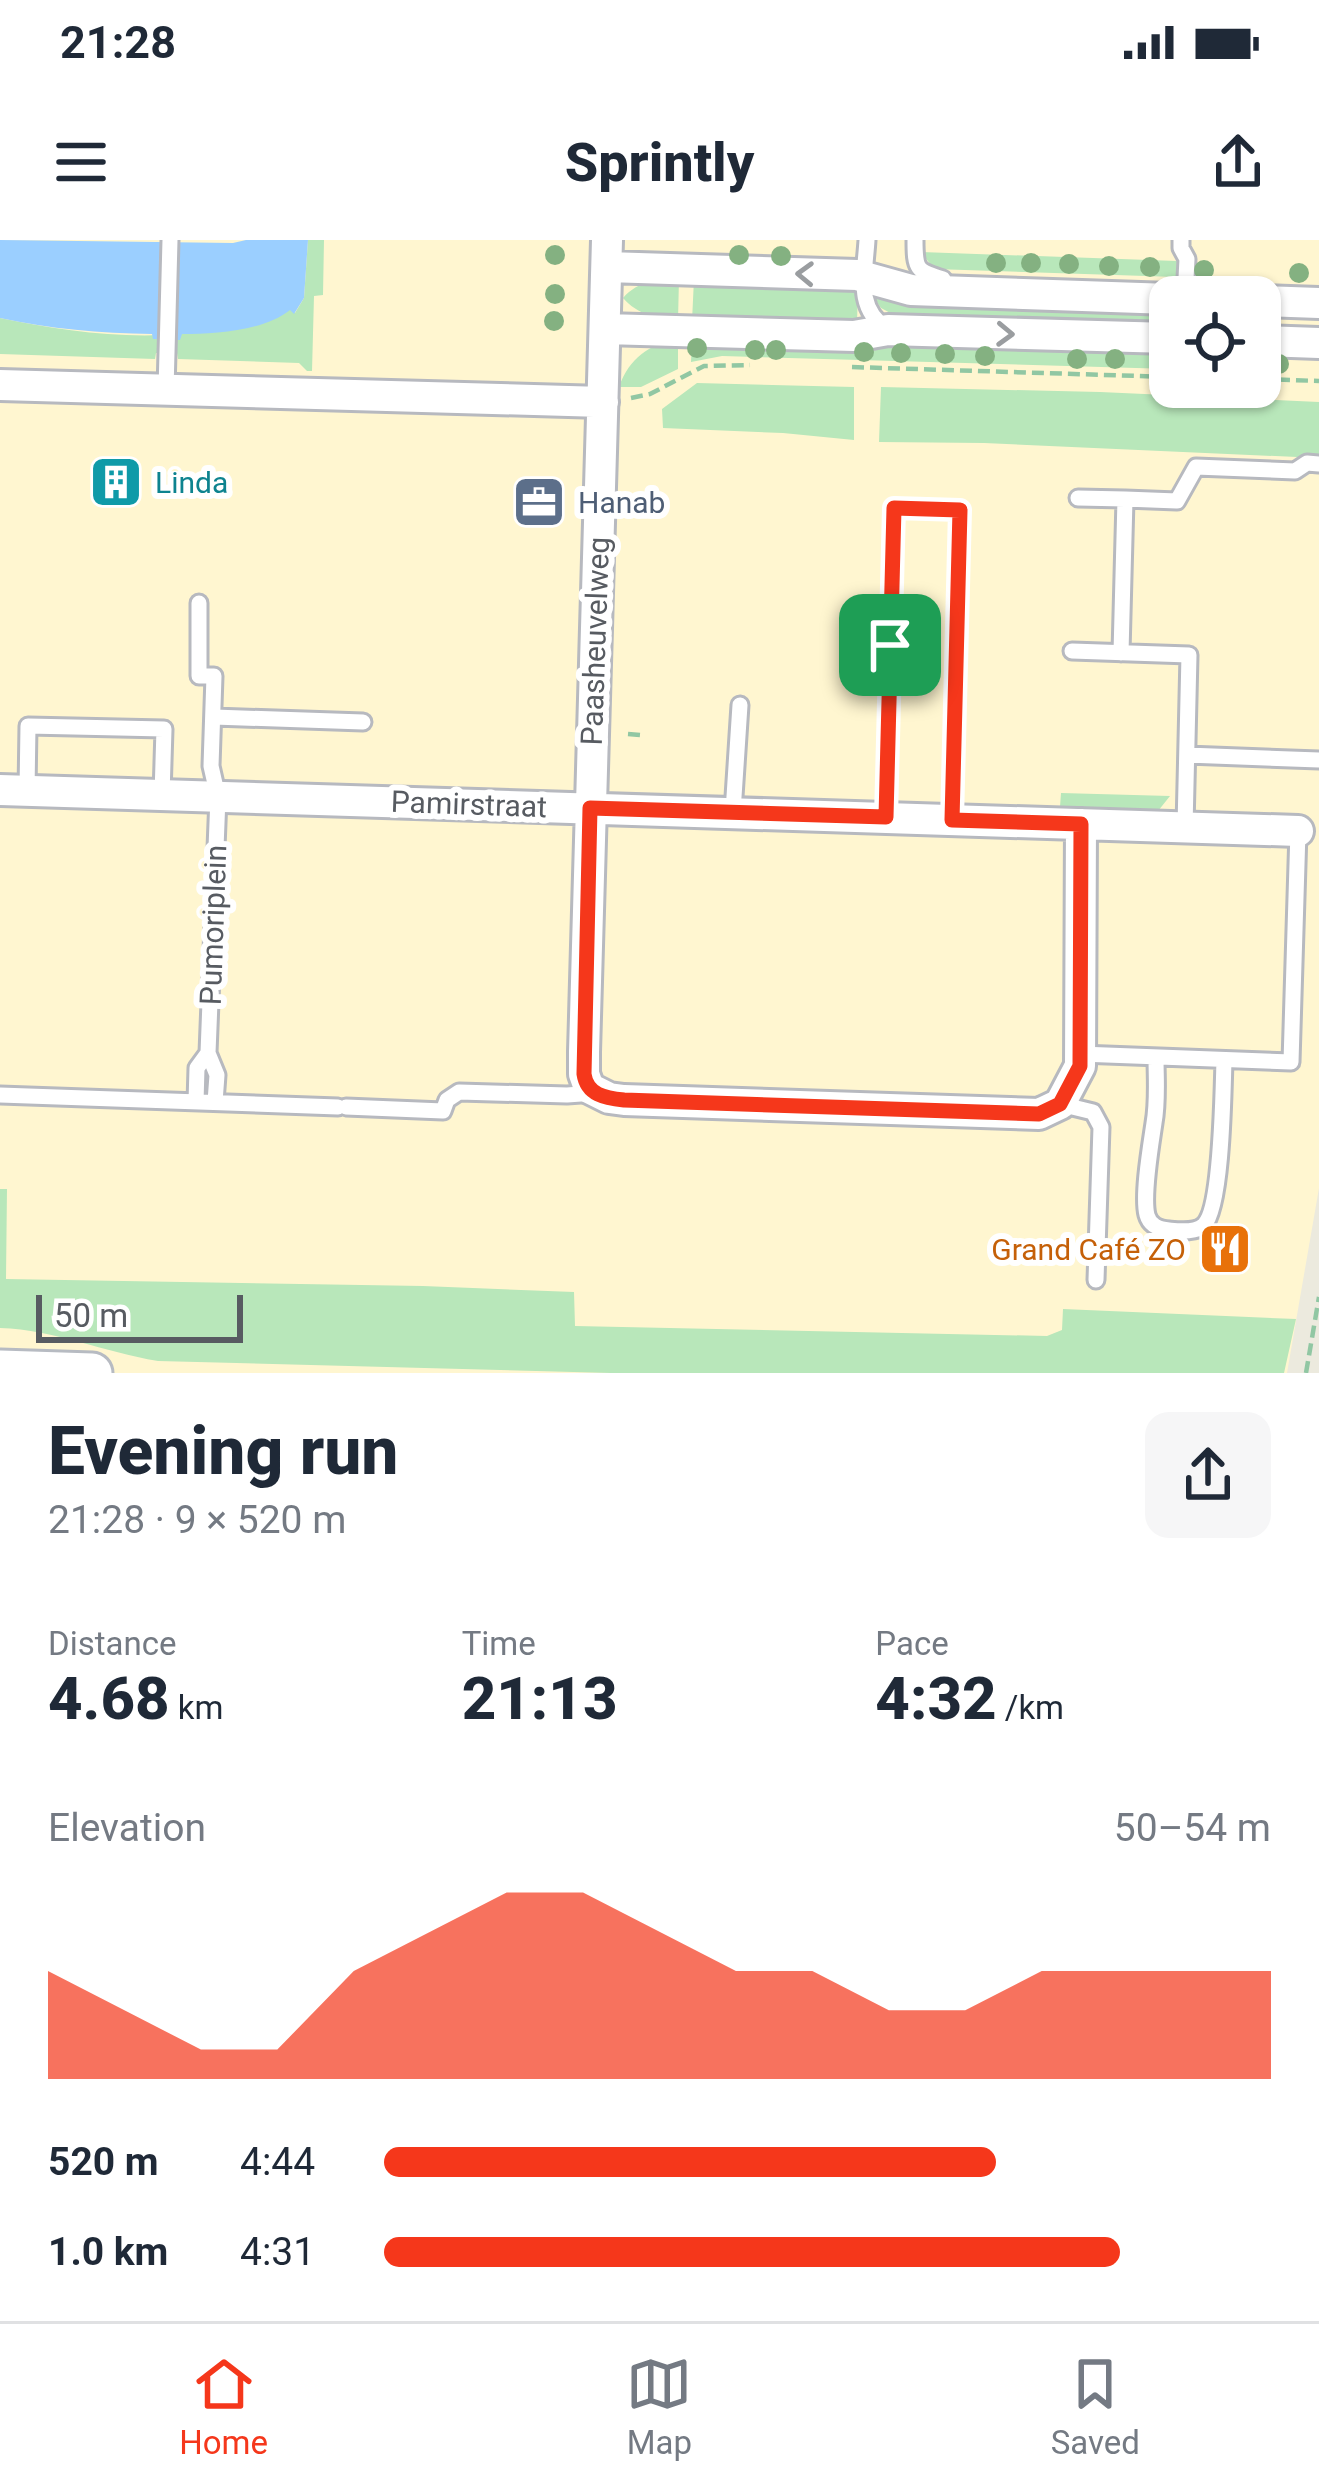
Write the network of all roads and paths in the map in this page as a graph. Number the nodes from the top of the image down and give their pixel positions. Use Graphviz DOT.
graph roads {
  1 [pos="170,240"];
  2 [pos="1181,240"];
  3 [pos="915,246"];
  4 [pos="607,254"];
  5 [pos="866,256"];
  6 [pos="1186,276"];
  7 [pos="962,292"];
  8 [pos="1149,297"];
  9 [pos="1281,302"];
  10 [pos="1319,303"];
  11 [pos="605,329"];
  12 [pos="888,330"];
  13 [pos="1149,337"];
  14 [pos="1281,342"];
  15 [pos="1319,343"];
  16 [pos="761,365"];
  17 [pos="847,367"];
  18 [pos="1149,375"];
  19 [pos="1281,380"];
  20 [pos="1319,381"];
  21 [pos="0,386"];
  22 [pos="166,390"];
  23 [pos="602,402"];
  24 [pos="1319,464"];
  25 [pos="1078,498"];
  26 [pos="1125,499"];
  27 [pos="199,603"];
  28 [pos="1072,651"];
  29 [pos="1121,653"];
  30 [pos="740,705"];
  31 [pos="214,718"];
  32 [pos="363,722"];
  33 [pos="628,734"];
  34 [pos="641,735"];
  35 [pos="1187,755"];
  36 [pos="1319,760"];
  37 [pos="14,790"];
  38 [pos="162,795"];
  39 [pos="218,797"];
  40 [pos="590,808"];
  41 [pos="733,812"];
  42 [pos="886,817"];
  43 [pos="952,820"];
  44 [pos="1081,824"];
  45 [pos="1185,827"];
  46 [pos="1298,830"];
  47 [pos="208,1053"];
  48 [pos="1080,1054"];
  49 [pos="1156,1058"];
  50 [pos="1224,1060"];
  51 [pos="595,1093"];
  52 [pos="0,1095"];
  53 [pos="196,1102"];
  54 [pos="215,1102"];
  55 [pos="1060,1104"];
  56 [pos="1096,1280"];
  57 [pos="1319,1297"];
  58 [pos="0,1370"];
  59 [pos="92,1373"];
  60 [pos="1306,1373"];
  1 -- 22 [label="lane"];
  2 -- 6 [label="lane"];
  3 -- 7 [label="lane"];
  5 -- 4 [label="street, Paasheuvelweg, one-way"];
  4 -- 11 [label="street, Paasheuvelweg"];
  5 -- 7 [label="street, Paasheuvelweg"];
  5 -- 12 [label="lane"];
  7 -- 8 [label="street, Paasheuvelweg"];
  9 -- 10 [label="street"];
  11 -- 12 [label="street"];
  11 -- 23 [label="street, Paasheuvelweg"];
  12 -- 13 [label="street, one-way"];
  14 -- 15 [label="street"];
  16 -- 23 [label="path"];
  17 -- 18 [label="path"];
  19 -- 20 [label="path"];
  21 -- 22 [label="street"];
  22 -- 23 [label="street"];
  23 -- 40 [label="street, Paasheuvelweg"];
  24 -- 26 [label="lane"];
  25 -- 26 [label="lane"];
  26 -- 29 [label="lane"];
  27 -- 31 [label="lane, Pumoriplein"];
  28 -- 29 [label="lane"];
  29 -- 35 [label="lane"];
  30 -- 41 [label="lane"];
  31 -- 32 [label="lane"];
  31 -- 39 [label="lane, Pumoriplein"];
  33 -- 34 [label="path, Paasheuvelweg"];
  35 -- 36 [label="lane"];
  35 -- 45 [label="lane"];
  37 -- 38 [label="street, Pamirstraat"];
  37 -- 38 [label="lane"];
  38 -- 39 [label="street, Pamirstraat"];
  39 -- 40 [label="street, Pamirstraat"];
  39 -- 47 [label="lane, Pumoriplein"];
  40 -- 41 [label="street, Pamirstraat"];
  40 -- 51 [label="street, Paasheuvelweg"];
  41 -- 42 [label="street, Pamirstraat"];
  42 -- 43 [label="street, Pamirstraat"];
  42 -- 43 [label="lane"];
  43 -- 44 [label="street, Pamirstraat"];
  44 -- 45 [label="street, Pamirstraat"];
  44 -- 48 [label="street"];
  45 -- 46 [label="street, Pamirstraat"];
  46 -- 50 [label="lane"];
  47 -- 53 [label="lane, Pumoriplein"];
  47 -- 54 [label="lane, Pumoriplein"];
  48 -- 49 [label="lane"];
  48 -- 55 [label="street"];
  49 -- 50 [label="lane"];
  49 -- 50 [label="lane"];
  51 -- 54 [label="lane"];
  51 -- 55 [label="street"];
  52 -- 53 [label="lane"];
  53 -- 54 [label="lane"];
  55 -- 56 [label="lane"];
  57 -- 60 [label="path"];
  58 -- 59 [label="main road"];
}
